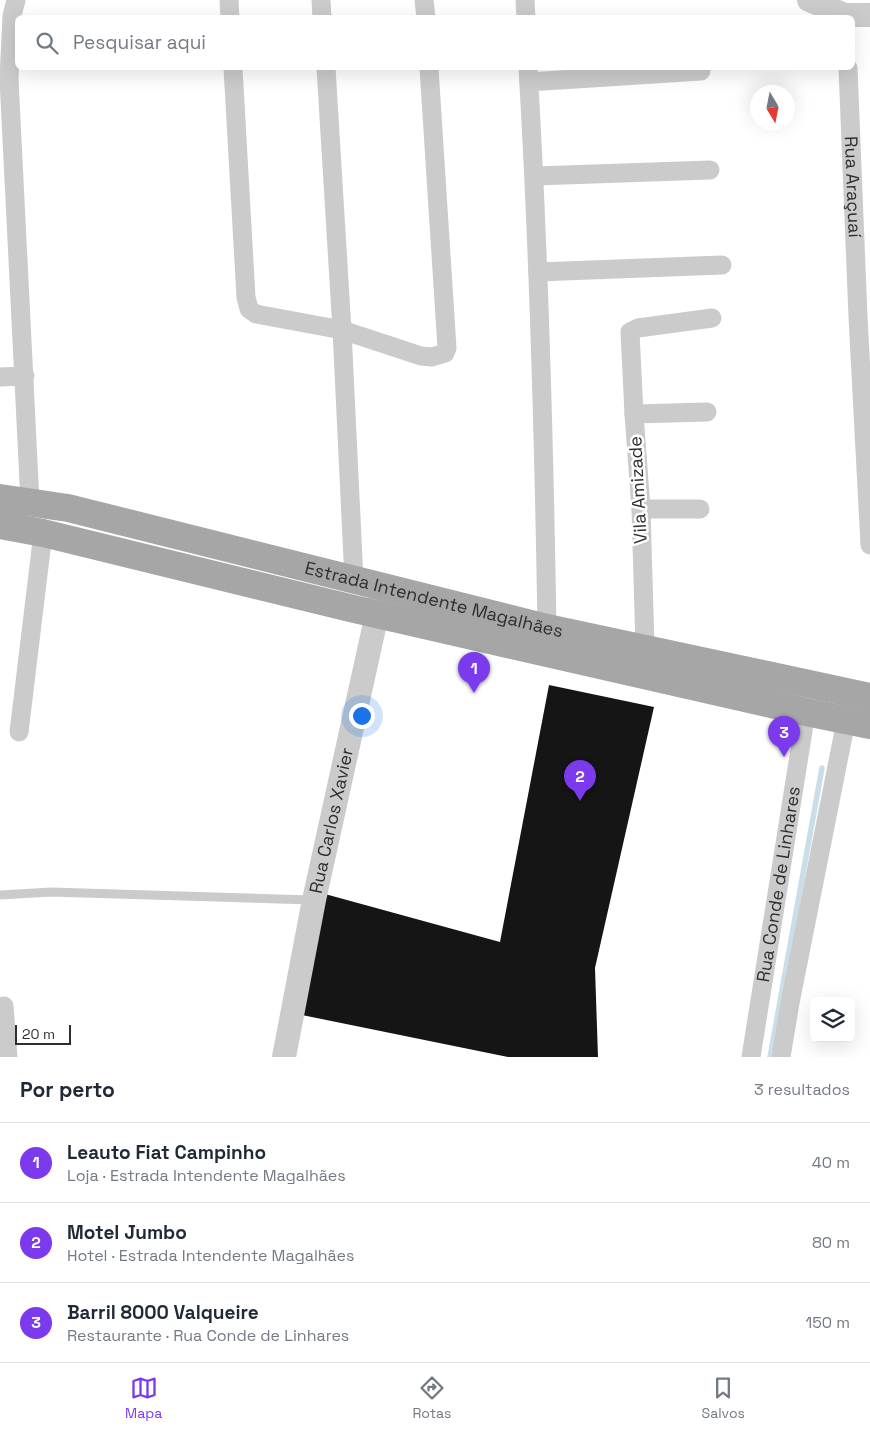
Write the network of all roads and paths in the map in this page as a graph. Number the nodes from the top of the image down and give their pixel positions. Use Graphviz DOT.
graph roads {
  1 [pos="16,0"];
  2 [pos="230,0"];
  3 [pos="321,0"];
  4 [pos="424,0"];
  5 [pos="525,0"];
  6 [pos="808,0"];
  7 [pos="845,11"];
  8 [pos="230,15"];
  9 [pos="322,15"];
  10 [pos="426,15"];
  11 [pos="526,15"];
  12 [pos="870,15"];
  13 [pos="233,70"];
  14 [pos="326,70"];
  15 [pos="429,70"];
  16 [pos="848,70"];
  17 [pos="701,71"];
  18 [pos="529,75"];
  19 [pos="4,79"];
  20 [pos="710,170"];
  21 [pos="535,176"];
  22 [pos="722,265"];
  23 [pos="538,272"];
  24 [pos="864,317"];
  25 [pos="712,318"];
  26 [pos="342,330"];
  27 [pos="25,376"];
  28 [pos="0,377"];
  29 [pos="866,400"];
  30 [pos="707,412"];
  31 [pos="634,414"];
  32 [pos="0,498"];
  33 [pos="30,502"];
  34 [pos="700,508"];
  35 [pos="641,509"];
  36 [pos="0,526"];
  37 [pos="44,533"];
  38 [pos="870,546"];
  39 [pos="354,580"];
  40 [pos="383,586"];
  41 [pos="377,614"];
  42 [pos="547,628"];
  43 [pos="645,648"];
  44 [pos="870,697"];
  45 [pos="806,712"];
  46 [pos="858,723"];
  47 [pos="19,732"];
  48 [pos="0,895"];
  49 [pos="314,900"];
  50 [pos="4,1006"];
  51 [pos="8,1057"];
  52 [pos="284,1057"];
  53 [pos="751,1057"];
  54 [pos="782,1057"];
  1 -- 19 [label="street"];
  2 -- 8 [label="street"];
  3 -- 9 [label="street"];
  4 -- 10 [label="street"];
  5 -- 11 [label="street"];
  6 -- 7 [label="street"];
  7 -- 12 [label="street"];
  13 -- 26 [label="street"];
  14 -- 26 [label="street"];
  15 -- 26 [label="street"];
  16 -- 24 [label="street, Rua Araçuaí"];
  17 -- 18 [label="street"];
  18 -- 21 [label="street"];
  19 -- 27 [label="street"];
  20 -- 21 [label="street"];
  21 -- 23 [label="street"];
  22 -- 23 [label="street"];
  23 -- 42 [label="street"];
  24 -- 29 [label="street, Rua Araçuaí"];
  25 -- 31 [label="street, Vila Amizade"];
  26 -- 39 [label="street"];
  27 -- 28 [label="street"];
  27 -- 33 [label="street"];
  29 -- 38 [label="street, Rua Araçuaí"];
  30 -- 31 [label="street"];
  31 -- 35 [label="street, Vila Amizade"];
  32 -- 33 [label="main road, Estrada Intendente Magalhães"];
  33 -- 39 [label="main road, Estrada Intendente Magalhães"];
  34 -- 35 [label="street"];
  35 -- 43 [label="street, Vila Amizade"];
  36 -- 37 [label="main road, Estrada Intendente Magalhães"];
  37 -- 41 [label="main road, Estrada Intendente Magalhães"];
  37 -- 47 [label="street"];
  39 -- 40 [label="main road, Estrada Intendente Magalhães"];
  40 -- 41 [label="street, Rua Carlos Xavier"];
  40 -- 42 [label="main road, Estrada Intendente Magalhães"];
  41 -- 45 [label="main road, Estrada Intendente Magalhães"];
  41 -- 49 [label="street, Rua Carlos Xavier"];
  42 -- 43 [label="main road, Estrada Intendente Magalhães"];
  43 -- 44 [label="main road, Estrada Intendente Magalhães"];
  45 -- 46 [label="main road, Estrada Intendente Magalhães"];
  45 -- 53 [label="street, Rua Conde de Linhares"];
  46 -- 54 [label="street, Rua Conde de Linhares"];
  48 -- 49 [label="lane"];
  49 -- 52 [label="street, Rua Carlos Xavier"];
  50 -- 51 [label="street"];
}
